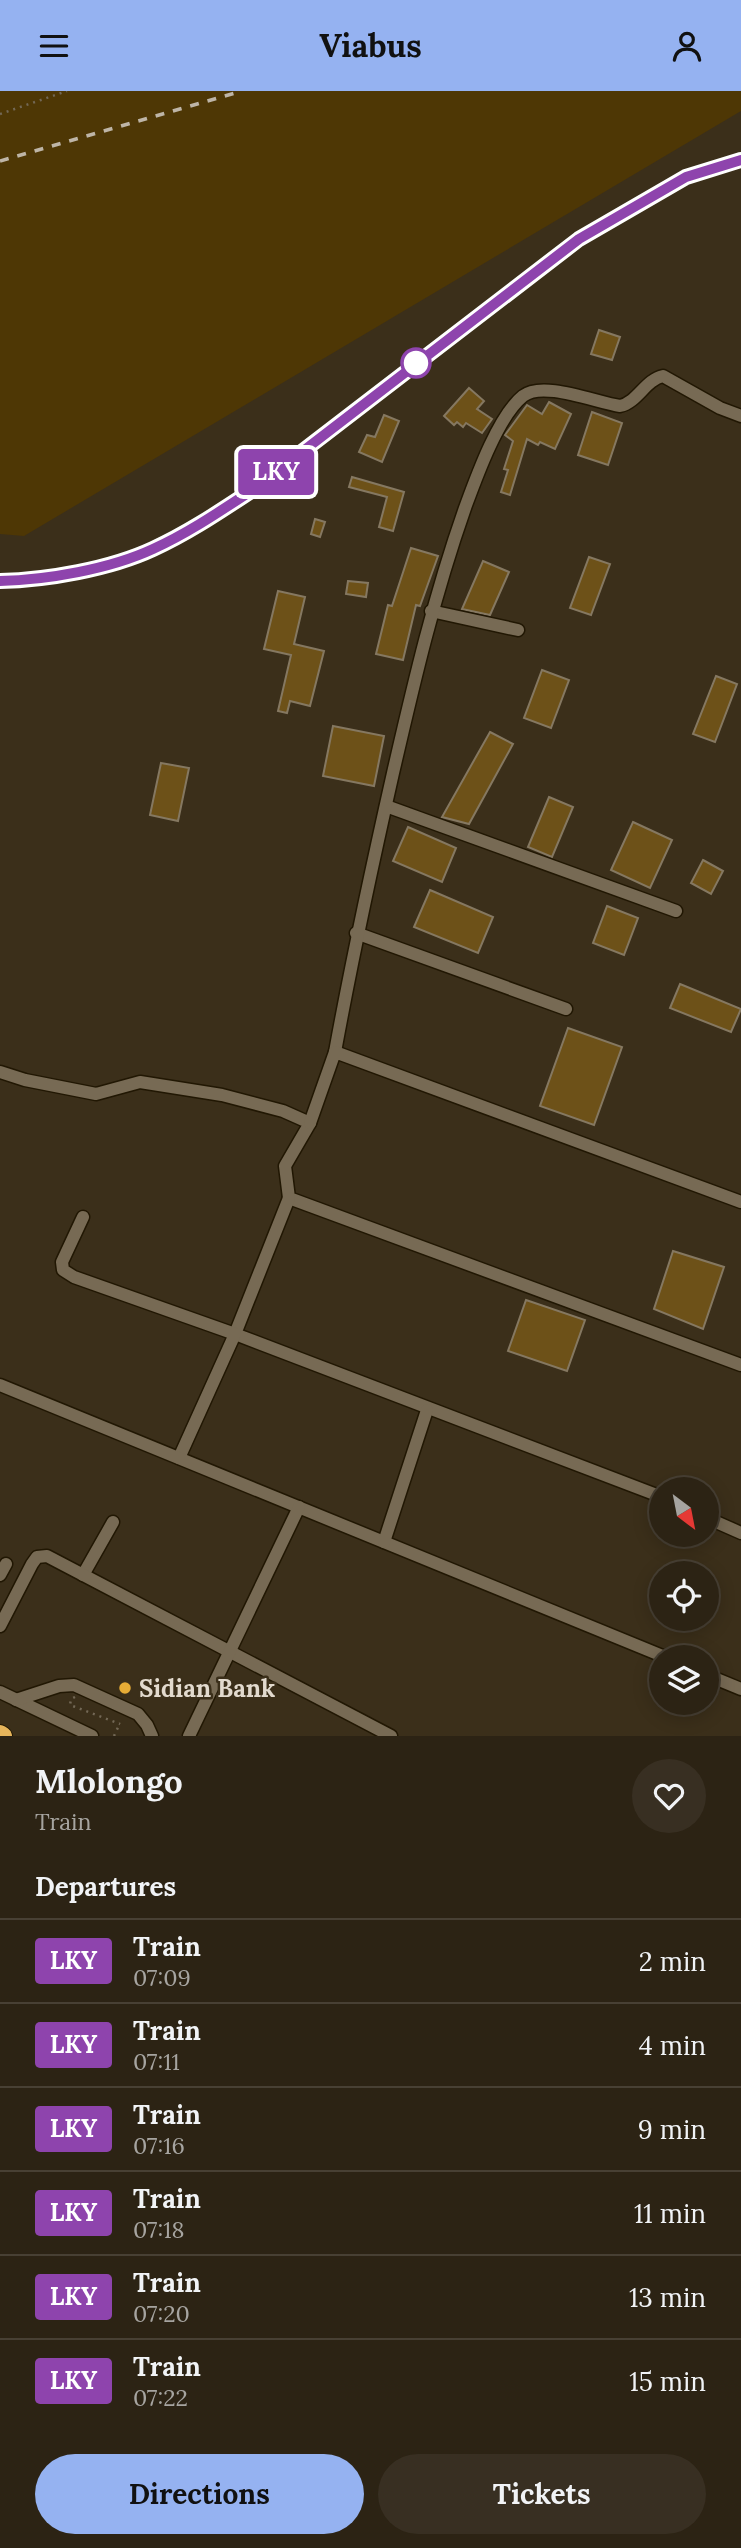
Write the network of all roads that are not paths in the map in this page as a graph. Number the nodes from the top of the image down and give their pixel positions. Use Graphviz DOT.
graph roads {
  1 [pos="741,417"];
  2 [pos="431,611"];
  3 [pos="518,630"];
  4 [pos="386,806"];
  5 [pos="676,911"];
  6 [pos="356,933"];
  7 [pos="566,1009"];
  8 [pos="335,1052"];
  9 [pos="0,1072"];
  10 [pos="310,1123"];
  11 [pos="289,1198"];
  12 [pos="741,1202"];
  13 [pos="83,1217"];
  14 [pos="235,1334"];
  15 [pos="741,1365"];
  16 [pos="0,1385"];
  17 [pos="427,1409"];
  18 [pos="179,1458"];
  19 [pos="649,1492"];
  20 [pos="299,1507"];
  21 [pos="113,1522"];
  22 [pos="719,1523"];
  23 [pos="741,1533"];
  24 [pos="384,1542"];
  25 [pos="83,1575"];
  26 [pos="0,1626"];
  27 [pos="229,1650"];
  28 [pos="649,1650"];
  29 [pos="719,1680"];
  30 [pos="741,1689"];
  31 [pos="0,1692"];
  32 [pos="16,1700"];
  33 [pos="92,1736"];
  34 [pos="152,1736"];
  35 [pos="189,1736"];
  36 [pos="391,1736"];
  1 -- 2 [label="street"];
  2 -- 3 [label="street"];
  2 -- 4 [label="street"];
  4 -- 5 [label="street"];
  4 -- 6 [label="street"];
  6 -- 7 [label="street"];
  6 -- 8 [label="street"];
  8 -- 10 [label="street"];
  8 -- 12 [label="street"];
  9 -- 10 [label="street"];
  10 -- 11 [label="street"];
  11 -- 14 [label="street"];
  11 -- 15 [label="street"];
  13 -- 14 [label="street"];
  14 -- 17 [label="street"];
  14 -- 18 [label="street"];
  16 -- 18 [label="street"];
  17 -- 19 [label="street"];
  17 -- 24 [label="street"];
  18 -- 20 [label="street"];
  20 -- 24 [label="street"];
  20 -- 27 [label="street"];
  21 -- 25 [label="street"];
  22 -- 23 [label="street"];
  24 -- 28 [label="street"];
  25 -- 26 [label="street"];
  25 -- 27 [label="street"];
  27 -- 35 [label="street"];
  27 -- 36 [label="street"];
  29 -- 30 [label="street"];
  31 -- 32 [label="street"];
  32 -- 33 [label="street"];
  32 -- 34 [label="street"];
}
